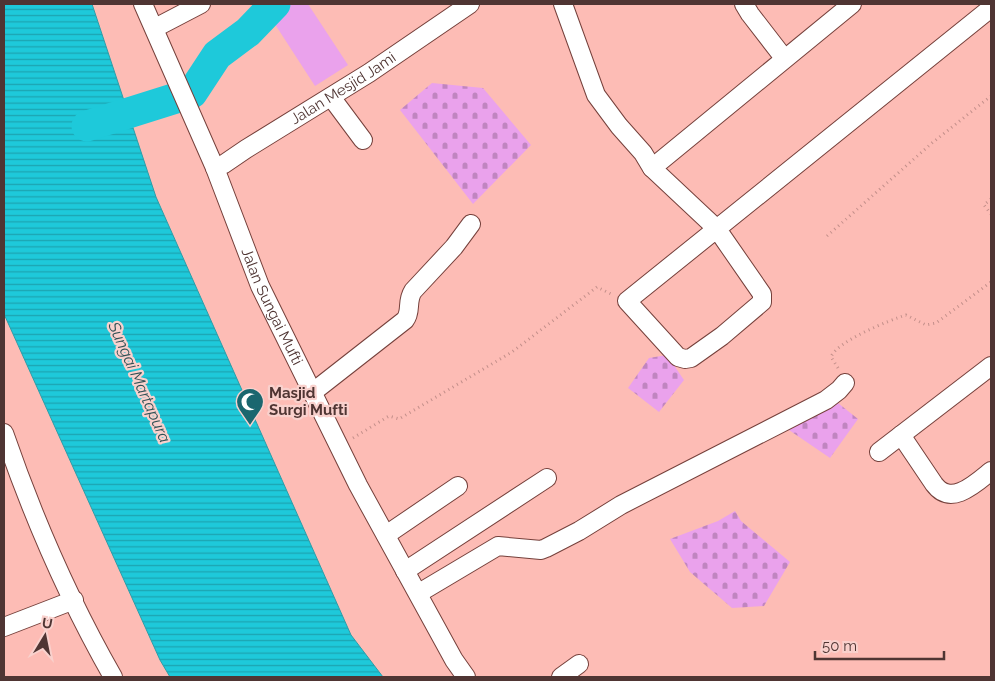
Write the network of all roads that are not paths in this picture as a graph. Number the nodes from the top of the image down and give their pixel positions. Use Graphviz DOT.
graph roads {
  1 [pos="143,4"];
  2 [pos="201,4"];
  3 [pos="470,4"];
  4 [pos="563,4"];
  5 [pos="744,4"];
  6 [pos="852,4"];
  7 [pos="991,8"];
  8 [pos="154,28"];
  9 [pos="784,58"];
  10 [pos="331,97"];
  11 [pos="363,140"];
  12 [pos="214,168"];
  13 [pos="652,168"];
  14 [pos="471,224"];
  15 [pos="717,230"];
  16 [pos="991,366"];
  17 [pos="845,383"];
  18 [pos="313,392"];
  19 [pos="4,433"];
  20 [pos="901,435"];
  21 [pos="879,452"];
  22 [pos="991,471"];
  23 [pos="548,478"];
  24 [pos="11,479"];
  25 [pos="458,486"];
  26 [pos="386,535"];
  27 [pos="405,570"];
  28 [pos="419,594"];
  29 [pos="74,600"];
  30 [pos="4,627"];
  31 [pos="579,664"];
  32 [pos="113,677"];
  33 [pos="466,677"];
  34 [pos="561,677"];
  1 -- 8 [label="street, Jalan Sungai Mufti"];
  2 -- 8 [label="street"];
  3 -- 10 [label="street, Jalan Mesjid Jami"];
  4 -- 13 [label="street"];
  5 -- 9 [label="street"];
  6 -- 9 [label="street"];
  7 -- 15 [label="street"];
  8 -- 12 [label="street, Jalan Sungai Mufti"];
  9 -- 13 [label="street"];
  10 -- 11 [label="street"];
  10 -- 12 [label="street, Jalan Mesjid Jami"];
  12 -- 18 [label="street, Jalan Sungai Mufti"];
  13 -- 15 [label="street"];
  14 -- 18 [label="street"];
  15 -- 15 [label="street"];
  16 -- 20 [label="street"];
  17 -- 28 [label="street"];
  18 -- 26 [label="street, Jalan Sungai Mufti"];
  19 -- 24 [label="street"];
  20 -- 21 [label="street"];
  20 -- 22 [label="street"];
  23 -- 27 [label="street"];
  24 -- 29 [label="street"];
  25 -- 26 [label="street"];
  26 -- 27 [label="street, Jalan Sungai Mufti"];
  27 -- 28 [label="street, Jalan Sungai Mufti"];
  28 -- 33 [label="street, Jalan Sungai Mufti"];
  29 -- 30 [label="street"];
  29 -- 32 [label="street"];
  31 -- 34 [label="street"];
}
